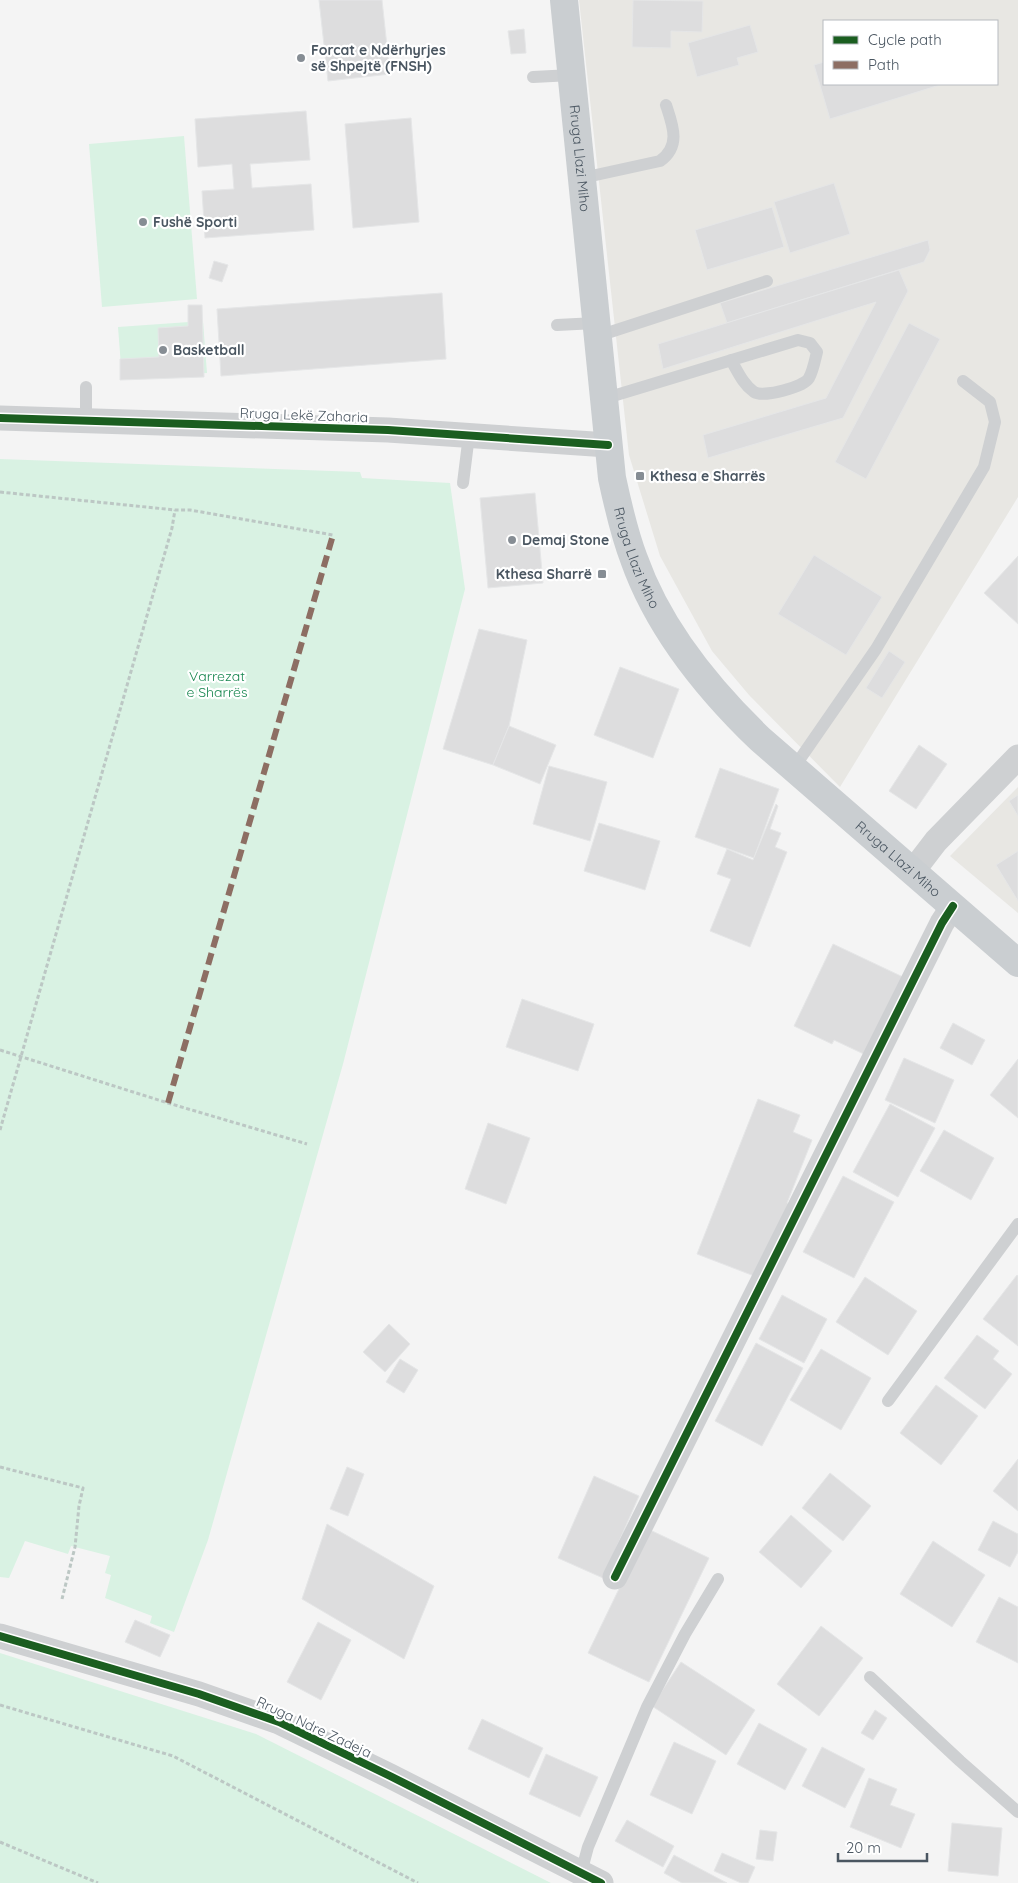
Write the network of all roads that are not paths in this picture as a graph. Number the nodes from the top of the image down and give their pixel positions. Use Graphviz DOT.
graph roads {
  1 [pos="564,0"];
  2 [pos="572,75"];
  3 [pos="533,77"];
  4 [pos="666,105"];
  5 [pos="582,178"];
  6 [pos="768,281"];
  7 [pos="558,325"];
  8 [pos="597,329"];
  9 [pos="731,360"];
  10 [pos="963,381"];
  11 [pos="86,387"];
  12 [pos="603,399"];
  13 [pos="0,418"];
  14 [pos="86,420"];
  15 [pos="469,435"];
  16 [pos="608,445"];
  17 [pos="463,483"];
  18 [pos="1018,757"];
  19 [pos="793,769"];
  20 [pos="912,871"];
  21 [pos="953,906"];
  22 [pos="1018,963"];
  23 [pos="1018,1224"];
  24 [pos="888,1401"];
  25 [pos="615,1577"];
  26 [pos="718,1579"];
  27 [pos="0,1636"];
  28 [pos="870,1677"];
  29 [pos="1018,1812"];
  30 [pos="591,1878"];
  1 -- 2 [label="main road, Rruga Llazi Miho"];
  2 -- 3 [label="lane"];
  2 -- 5 [label="main road, Rruga Llazi Miho"];
  4 -- 5 [label="lane"];
  5 -- 8 [label="main road, Rruga Llazi Miho"];
  6 -- 8 [label="lane"];
  7 -- 8 [label="lane"];
  8 -- 12 [label="main road, Rruga Llazi Miho"];
  9 -- 9 [label="lane"];
  9 -- 12 [label="lane"];
  10 -- 19 [label="lane"];
  11 -- 14 [label="lane"];
  12 -- 16 [label="main road, Rruga Llazi Miho"];
  13 -- 14 [label="street, Rruga Lekë Zaharia"];
  14 -- 15 [label="street, Rruga Lekë Zaharia"];
  15 -- 16 [label="street, Rruga Lekë Zaharia"];
  15 -- 17 [label="lane"];
  16 -- 19 [label="main road, Rruga Llazi Miho"];
  18 -- 20 [label="street"];
  19 -- 20 [label="main road, Rruga Llazi Miho"];
  20 -- 21 [label="main road, Rruga Llazi Miho"];
  21 -- 22 [label="main road, Rruga Llazi Miho"];
  21 -- 25 [label="street"];
  23 -- 24 [label="lane"];
  26 -- 30 [label="lane"];
  27 -- 30 [label="street, Rruga Ndre Zadeja"];
  28 -- 29 [label="lane"];
}
